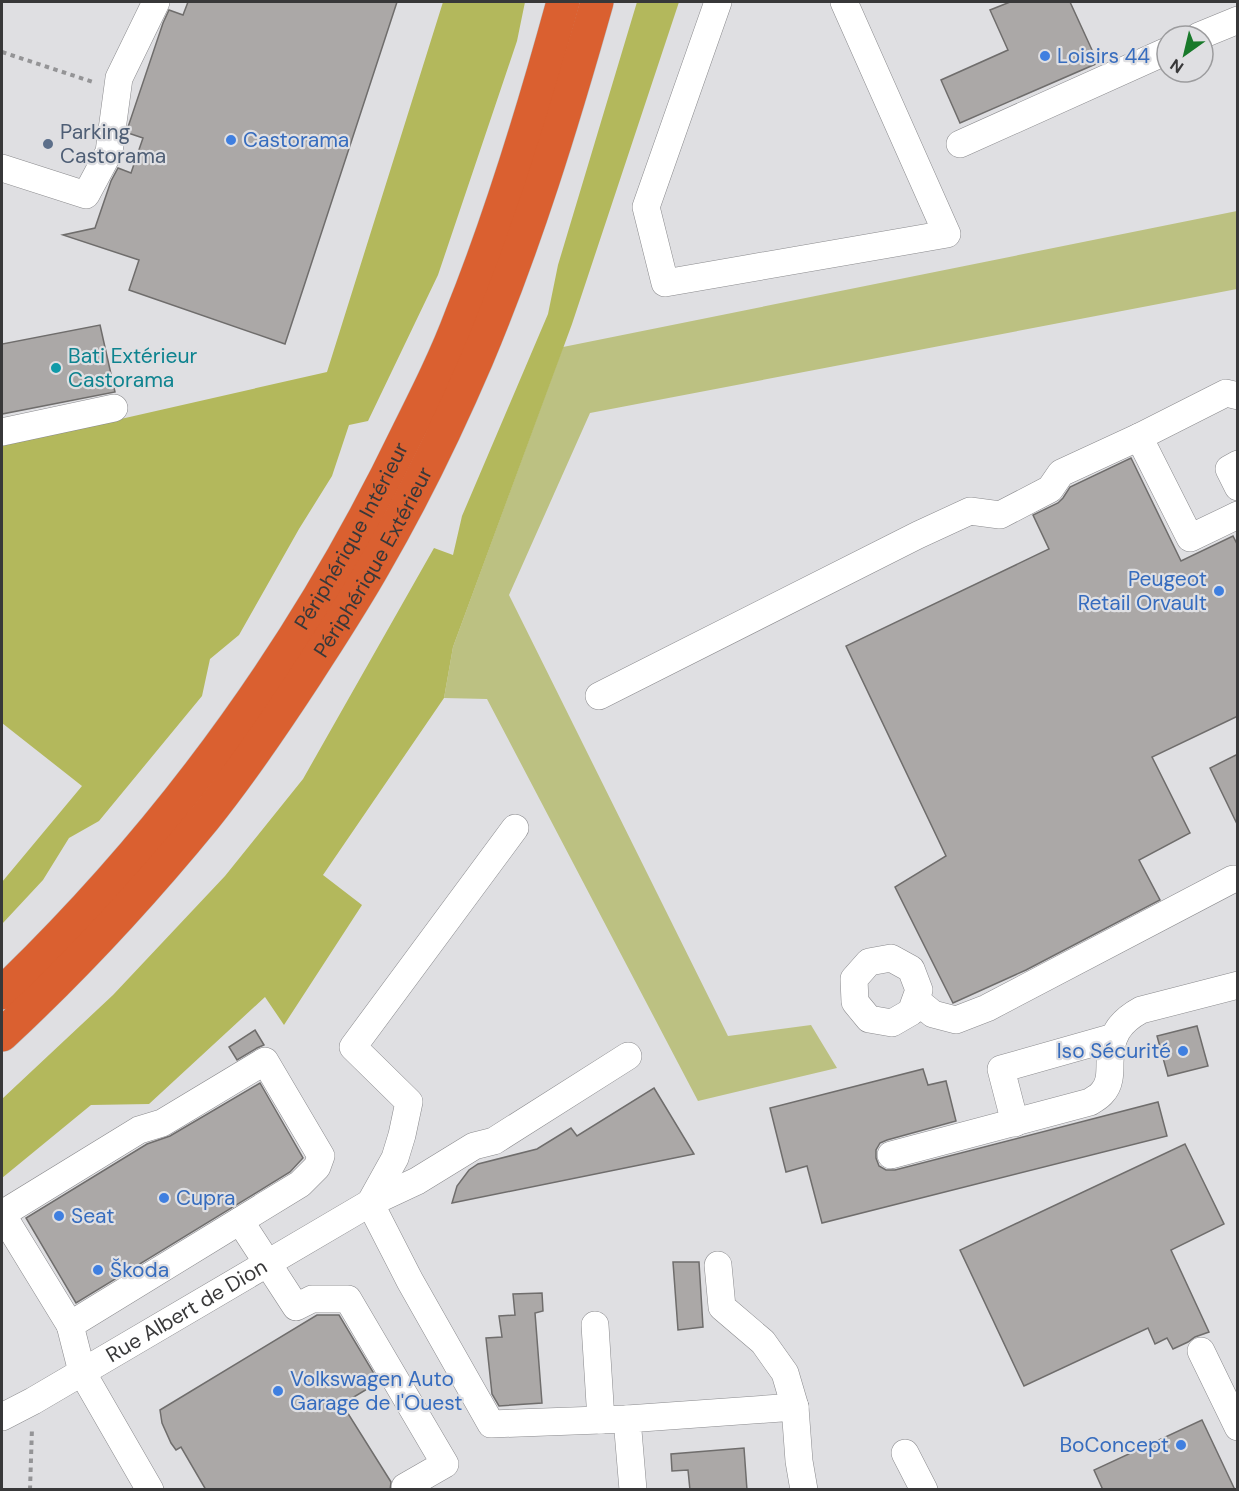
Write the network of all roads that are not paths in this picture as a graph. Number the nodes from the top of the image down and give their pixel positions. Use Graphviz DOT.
graph roads {
  1 [pos="156,2"];
  2 [pos="545,2"];
  3 [pos="563,2"];
  4 [pos="597,2"];
  5 [pos="618,2"];
  6 [pos="718,2"];
  7 [pos="844,2"];
  8 [pos="1238,20"];
  9 [pos="1215,29"];
  10 [pos="1155,56"];
  11 [pos="568,101"];
  12 [pos="522,141"];
  13 [pos="960,144"];
  14 [pos="2,168"];
  15 [pos="1238,396"];
  16 [pos="114,408"];
  17 [pos="2,432"];
  18 [pos="1140,436"];
  19 [pos="1238,464"];
  20 [pos="1238,487"];
  21 [pos="1238,514"];
  22 [pos="599,696"];
  23 [pos="515,828"];
  24 [pos="1238,879"];
  25 [pos="1238,985"];
  26 [pos="2,993"];
  27 [pos="916,1000"];
  28 [pos="2,1035"];
  29 [pos="1114,1037"];
  30 [pos="628,1056"];
  31 [pos="1015,1123"];
  32 [pos="891,1155"];
  33 [pos="370,1203"];
  34 [pos="240,1221"];
  35 [pos="268,1263"];
  36 [pos="718,1265"];
  37 [pos="595,1324"];
  38 [pos="70,1325"];
  39 [pos="1201,1352"];
  40 [pos="82,1372"];
  41 [pos="795,1407"];
  42 [pos="2,1418"];
  43 [pos="614,1419"];
  44 [pos="1238,1427"];
  45 [pos="905,1453"];
  46 [pos="150,1490"];
  47 [pos="407,1490"];
  48 [pos="633,1490"];
  49 [pos="804,1490"];
  50 [pos="924,1490"];
  1 -- 14 [label="street"];
  2 -- 12 [label="highway"];
  3 -- 12 [label="highway, Périphérique Intérieur"];
  4 -- 11 [label="highway, Périphérique Extérieur"];
  5 -- 11 [label="highway"];
  6 -- 7 [label="street"];
  8 -- 9 [label="street"];
  10 -- 13 [label="street"];
  11 -- 28 [label="highway, Périphérique Extérieur"];
  12 -- 26 [label="highway, Périphérique Intérieur"];
  15 -- 18 [label="street"];
  16 -- 17 [label="street"];
  18 -- 21 [label="street"];
  18 -- 22 [label="street"];
  19 -- 20 [label="street"];
  23 -- 33 [label="street"];
  24 -- 27 [label="street"];
  25 -- 29 [label="street"];
  29 -- 31 [label="street"];
  29 -- 31 [label="street"];
  30 -- 33 [label="street, Rue Albert de Dion"];
  31 -- 32 [label="street"];
  33 -- 35 [label="street, Rue Albert de Dion"];
  33 -- 43 [label="street"];
  34 -- 35 [label="street"];
  34 -- 38 [label="street"];
  34 -- 38 [label="street"];
  35 -- 40 [label="street, Rue Albert de Dion"];
  35 -- 47 [label="street"];
  36 -- 41 [label="street"];
  37 -- 43 [label="street"];
  38 -- 40 [label="street"];
  39 -- 44 [label="street"];
  40 -- 42 [label="street, Rue Albert de Dion"];
  40 -- 46 [label="street"];
  41 -- 43 [label="street"];
  41 -- 49 [label="street"];
  43 -- 48 [label="street"];
  45 -- 50 [label="street"];
}
